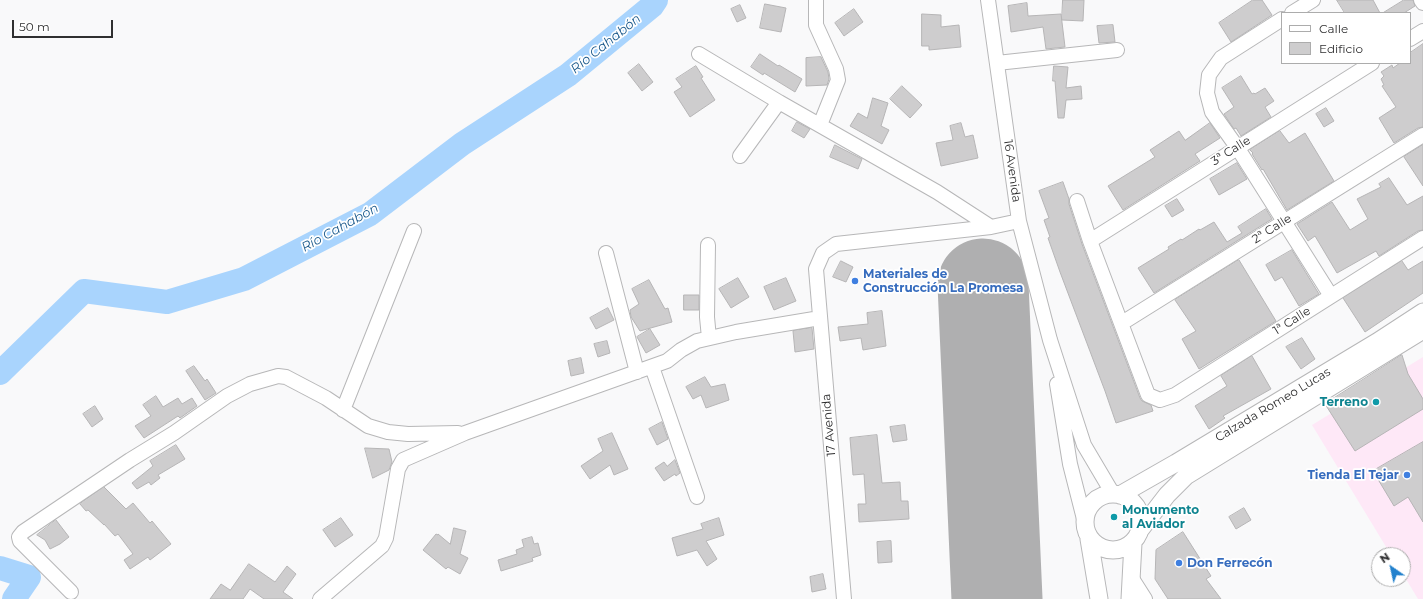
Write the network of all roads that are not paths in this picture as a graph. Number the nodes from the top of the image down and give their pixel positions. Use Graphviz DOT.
graph roads {
  1 [pos="816,0"];
  2 [pos="988,0"];
  3 [pos="1313,0"];
  4 [pos="1421,0"];
  5 [pos="1423,3"];
  6 [pos="1294,12"];
  7 [pos="1281,21"];
  8 [pos="1423,31"];
  9 [pos="1411,38"];
  10 [pos="1117,50"];
  11 [pos="699,54"];
  12 [pos="997,63"];
  13 [pos="1370,64"];
  14 [pos="779,102"];
  15 [pos="820,125"];
  16 [pos="1423,135"];
  17 [pos="1237,147"];
  18 [pos="740,156"];
  19 [pos="1077,201"];
  20 [pos="1019,221"];
  21 [pos="1284,222"];
  22 [pos="991,227"];
  23 [pos="414,231"];
  24 [pos="1423,238"];
  25 [pos="1090,241"];
  26 [pos="708,245"];
  27 [pos="606,253"];
  28 [pos="1331,296"];
  29 [pos="1423,312"];
  30 [pos="820,318"];
  31 [pos="1122,323"];
  32 [pos="1423,330"];
  33 [pos="709,338"];
  34 [pos="1050,340"];
  35 [pos="652,367"];
  36 [pos="637,372"];
  37 [pos="343,410"];
  38 [pos="465,433"];
  39 [pos="1116,494"];
  40 [pos="697,497"];
  41 [pos="1084,519"];
  42 [pos="1137,537"];
  43 [pos="1089,539"];
  44 [pos="1131,577"];
  45 [pos="71,592"];
  46 [pos="320,599"];
  47 [pos="844,599"];
  48 [pos="1099,599"];
  49 [pos="1130,599"];
  50 [pos="1145,599"];
  1 -- 15 [label="street"];
  2 -- 12 [label="street, 16 Avenida"];
  3 -- 6 [label="street"];
  4 -- 5 [label="street"];
  7 -- 17 [label="street"];
  8 -- 9 [label="street"];
  10 -- 12 [label="street"];
  11 -- 14 [label="street"];
  12 -- 20 [label="street, 16 Avenida"];
  13 -- 17 [label="street, 3ª Calle"];
  14 -- 15 [label="street"];
  14 -- 18 [label="street"];
  15 -- 22 [label="street"];
  16 -- 21 [label="street, 2ª Calle"];
  17 -- 21 [label="street"];
  17 -- 25 [label="street, 3ª Calle"];
  19 -- 25 [label="street"];
  20 -- 22 [label="street"];
  20 -- 34 [label="street, 16 Avenida"];
  21 -- 28 [label="street"];
  21 -- 31 [label="street, 2ª Calle"];
  22 -- 30 [label="street, 17 Avenida"];
  23 -- 37 [label="street"];
  24 -- 28 [label="street, 1ª Calle"];
  25 -- 31 [label="street"];
  26 -- 33 [label="street"];
  27 -- 36 [label="street"];
  28 -- 31 [label="street, 1ª Calle"];
  29 -- 39 [label="street, Calzada Romeo Lucas"];
  30 -- 33 [label="street"];
  30 -- 47 [label="street, 17 Avenida"];
  32 -- 42 [label="street, Calzada Romeo Lucas"];
  33 -- 35 [label="street"];
  34 -- 39 [label="street, 16 Avenida"];
  34 -- 41 [label="street, 16 Avenida"];
  35 -- 36 [label="street"];
  35 -- 40 [label="street"];
  36 -- 38 [label="street"];
  37 -- 38 [label="street"];
  37 -- 45 [label="street"];
  38 -- 46 [label="street"];
  39 -- 41 [label="street"];
  39 -- 42 [label="street"];
  41 -- 43 [label="street"];
  42 -- 43 [label="street"];
  42 -- 44 [label="street"];
  43 -- 48 [label="street"];
  44 -- 49 [label="street"];
  44 -- 50 [label="street"];
}
